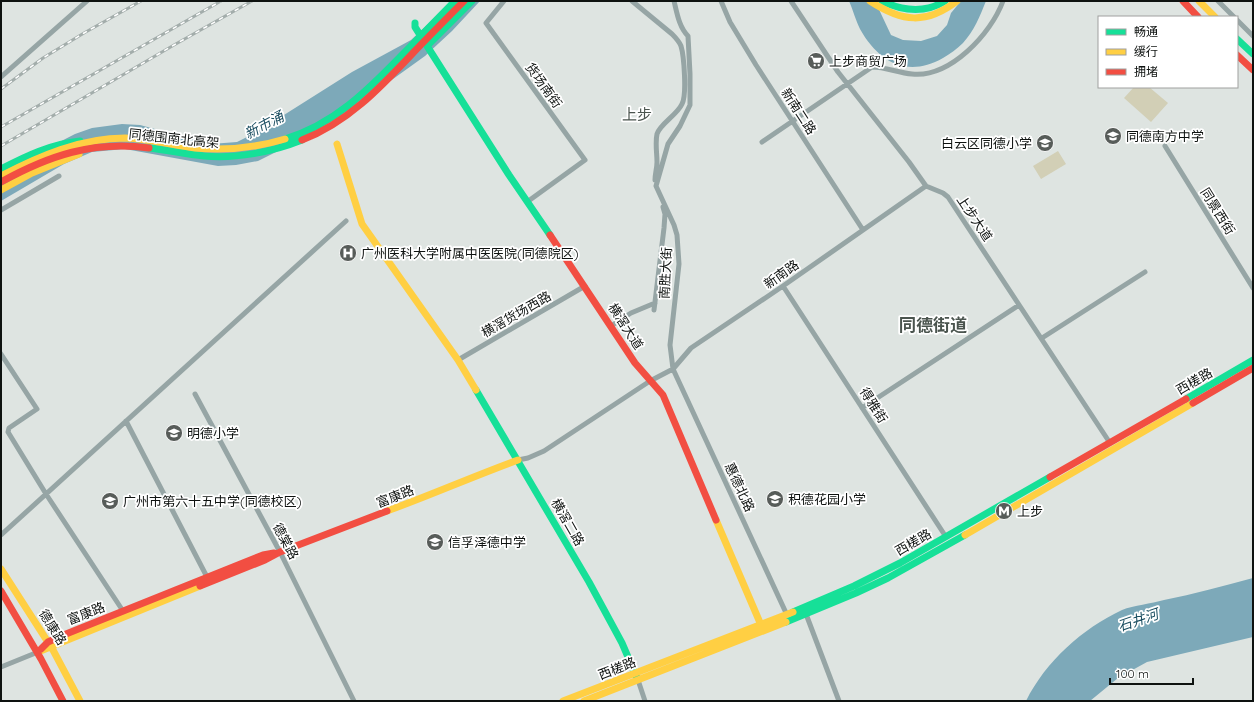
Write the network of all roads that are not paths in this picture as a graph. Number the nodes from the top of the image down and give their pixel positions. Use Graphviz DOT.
graph roads {
  1 [pos="88,1"];
  2 [pos="454,1"];
  3 [pos="464,1"];
  4 [pos="472,1"];
  5 [pos="504,1"];
  6 [pos="632,1"];
  7 [pos="674,1"];
  8 [pos="721,1"];
  9 [pos="791,1"];
  10 [pos="870,1"];
  11 [pos="882,1"];
  12 [pos="945,1"];
  13 [pos="956,1"];
  14 [pos="1003,1"];
  15 [pos="1183,1"];
  16 [pos="1199,1"];
  17 [pos="1218,1"];
  18 [pos="1197,16"];
  19 [pos="1214,16"];
  20 [pos="1233,16"];
  21 [pos="1238,21"];
  22 [pos="415,25"];
  23 [pos="1253,36"];
  24 [pos="1238,40"];
  25 [pos="426,45"];
  26 [pos="1253,54"];
  27 [pos="1238,56"];
  28 [pos="1253,70"];
  29 [pos="1,77"];
  30 [pos="848,84"];
  31 [pos="792,122"];
  32 [pos="112,139"];
  33 [pos="762,142"];
  34 [pos="337,144"];
  35 [pos="1164,146"];
  36 [pos="97,147"];
  37 [pos="1,169"];
  38 [pos="1,176"];
  39 [pos="60,176"];
  40 [pos="1,182"];
  41 [pos="656,186"];
  42 [pos="926,186"];
  43 [pos="1,190"];
  44 [pos="527,202"];
  45 [pos="1,210"];
  46 [pos="346,221"];
  47 [pos="863,230"];
  48 [pos="1145,272"];
  49 [pos="585,286"];
  50 [pos="783,286"];
  51 [pos="1253,288"];
  52 [pos="655,303"];
  53 [pos="1019,305"];
  54 [pos="654,310"];
  55 [pos="611,326"];
  56 [pos="1042,338"];
  57 [pos="1,354"];
  58 [pos="458,360"];
  59 [pos="1253,360"];
  60 [pos="1253,368"];
  61 [pos="673,369"];
  62 [pos="650,380"];
  63 [pos="195,394"];
  64 [pos="862,408"];
  65 [pos="126,421"];
  66 [pos="1110,443"];
  67 [pos="518,460"];
  68 [pos="46,494"];
  69 [pos="1,535"];
  70 [pos="946,537"];
  71 [pos="280,552"];
  72 [pos="1,569"];
  73 [pos="208,577"];
  74 [pos="1,591"];
  75 [pos="124,611"];
  76 [pos="787,614"];
  77 [pos="806,614"];
  78 [pos="761,625"];
  79 [pos="49,644"];
  80 [pos="38,652"];
  81 [pos="1,668"];
  82 [pos="637,676"];
  83 [pos="62,701"];
  84 [pos="80,701"];
  85 [pos="354,701"];
  86 [pos="563,701"];
  87 [pos="584,701"];
  88 [pos="645,701"];
  89 [pos="839,701"];
  1 -- 29 [label="street"];
  2 -- 25 [label="main road"];
  2 -- 32 [label="main road, 同德围南北高架"];
  3 -- 36 [label="main road, 同德围南北高架"];
  4 -- 25 [label="main road"];
  5 -- 44 [label="street, 货场南街"];
  6 -- 41 [label="street"];
  7 -- 41 [label="street"];
  8 -- 31 [label="street, 新南二路"];
  9 -- 30 [label="street"];
  10 -- 13 [label="main road"];
  11 -- 12 [label="main road"];
  14 -- 30 [label="street"];
  15 -- 18 [label="main road"];
  16 -- 19 [label="main road"];
  17 -- 20 [label="street"];
  21 -- 23 [label="street"];
  22 -- 25 [label="main road, 横滘大道"];
  24 -- 26 [label="main road"];
  25 -- 44 [label="main road, 横滘大道"];
  27 -- 28 [label="main road"];
  30 -- 31 [label="street"];
  30 -- 42 [label="street"];
  31 -- 33 [label="street"];
  31 -- 47 [label="street, 新南二路"];
  32 -- 37 [label="main road"];
  32 -- 38 [label="main road, 同德围南北高架"];
  34 -- 58 [label="main road, 横滘二路"];
  35 -- 51 [label="street, 同景西街"];
  36 -- 40 [label="main road, 同德围南北高架"];
  36 -- 43 [label="main road"];
  39 -- 45 [label="street"];
  41 -- 52 [label="street"];
  41 -- 61 [label="street, 南胜大街"];
  42 -- 47 [label="street, 新南路"];
  42 -- 53 [label="street, 上步大道"];
  44 -- 49 [label="main road, 横滘大道"];
  46 -- 65 [label="street"];
  47 -- 50 [label="street, 新南路"];
  48 -- 56 [label="street"];
  49 -- 55 [label="main road, 横滘大道"];
  49 -- 58 [label="street, 横滘货场西路"];
  50 -- 61 [label="street, 新南路"];
  50 -- 64 [label="street, 得雅街"];
  52 -- 54 [label="street"];
  52 -- 55 [label="street"];
  53 -- 56 [label="street, 上步大道"];
  53 -- 64 [label="street"];
  55 -- 62 [label="main road, 横滘大道"];
  56 -- 66 [label="street, 上步大道"];
  57 -- 68 [label="street"];
  58 -- 67 [label="main road, 横滘二路"];
  59 -- 66 [label="main road, 西槎路"];
  60 -- 77 [label="main road, 西槎路"];
  61 -- 62 [label="street, 新南路"];
  61 -- 76 [label="street, 惠德北路"];
  62 -- 67 [label="street, 新南路"];
  62 -- 78 [label="main road, 横滘大道"];
  63 -- 71 [label="street, 德棠路"];
  64 -- 70 [label="street, 得雅街"];
  65 -- 68 [label="street"];
  65 -- 73 [label="street"];
  66 -- 70 [label="main road, 西槎路"];
  67 -- 71 [label="main road, 富康路"];
  67 -- 82 [label="main road, 横滘二路"];
  68 -- 69 [label="street"];
  68 -- 75 [label="street"];
  70 -- 76 [label="main road, 西槎路"];
  71 -- 73 [label="main road, 富康路"];
  71 -- 79 [label="main road, 富康路"];
  71 -- 85 [label="street, 德棠路"];
  72 -- 79 [label="main road, 德康路"];
  73 -- 75 [label="main road, 富康路"];
  74 -- 80 [label="main road, 德康路"];
  75 -- 79 [label="main road, 富康路"];
  76 -- 78 [label="main road, 西槎路"];
  77 -- 82 [label="main road, 西槎路"];
  77 -- 89 [label="street"];
  78 -- 82 [label="main road, 西槎路"];
  79 -- 80 [label="main road, 富康路"];
  79 -- 84 [label="main road, 德康路"];
  80 -- 81 [label="street"];
  80 -- 83 [label="main road, 德康路"];
  82 -- 86 [label="main road, 西槎路"];
  82 -- 87 [label="main road, 西槎路"];
  82 -- 88 [label="street, 横滘二路"];
}
